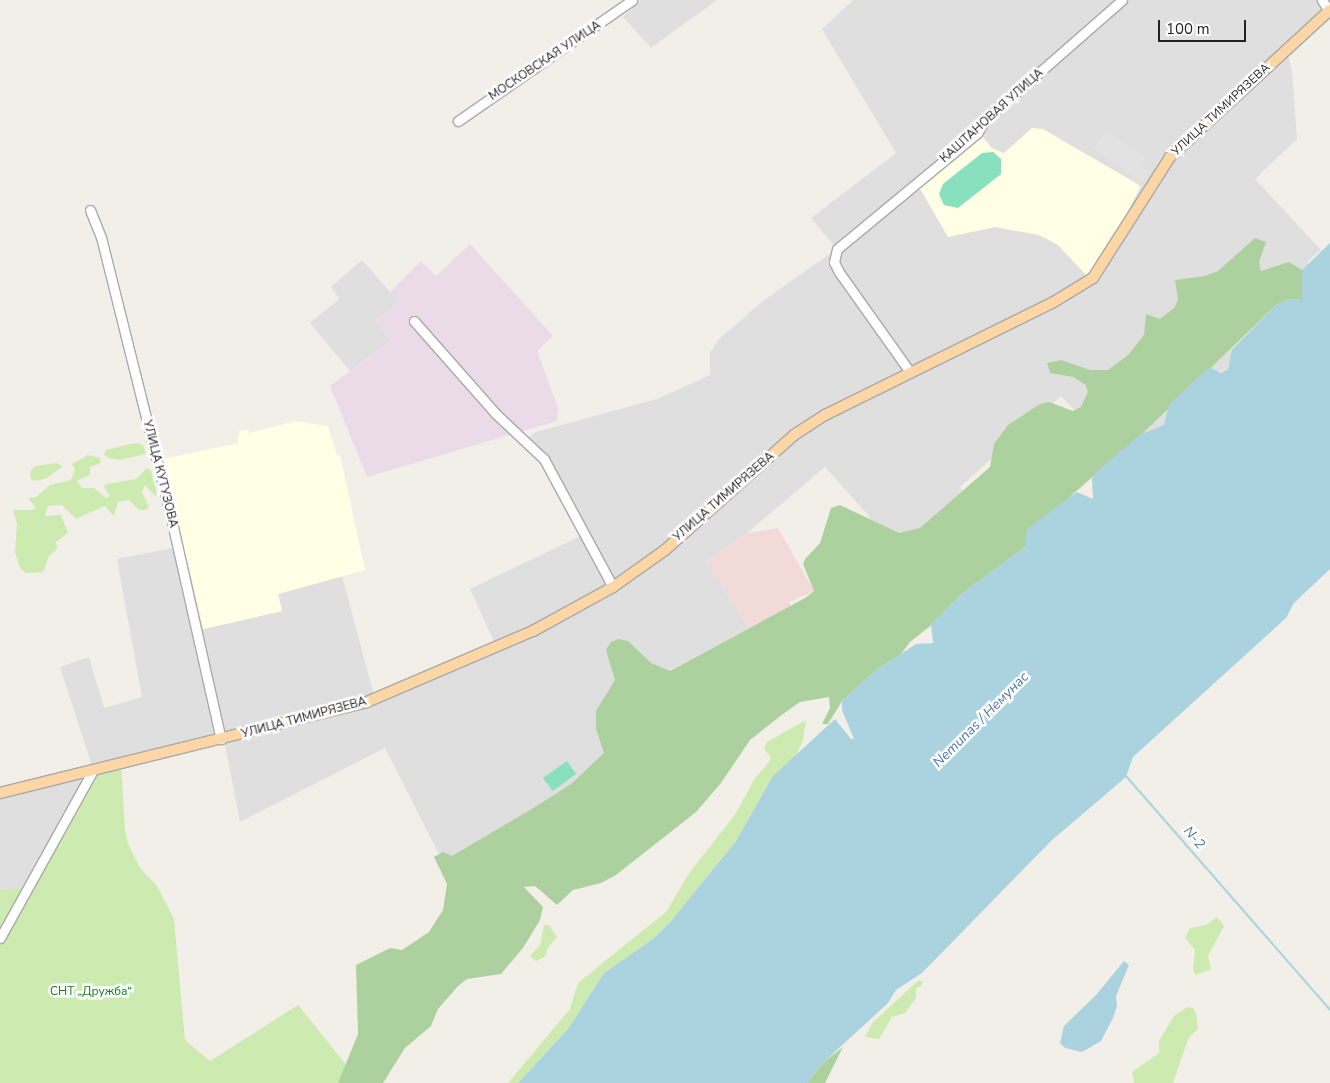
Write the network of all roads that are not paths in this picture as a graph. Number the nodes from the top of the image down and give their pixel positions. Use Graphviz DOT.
graph roads {
  1 [pos="632,0"];
  2 [pos="1122,0"];
  3 [pos="1322,0"];
  4 [pos="1329,11"];
  5 [pos="458,121"];
  6 [pos="90,210"];
  7 [pos="414,321"];
  8 [pos="910,372"];
  9 [pos="613,588"];
  10 [pos="221,739"];
  11 [pos="93,770"];
  12 [pos="0,793"];
  13 [pos="0,938"];
  1 -- 5 [label="street, МОСКОВСКАЯ УЛИЦА"];
  2 -- 8 [label="street, КАШТАНОВАЯ УЛИЦА"];
  3 -- 4 [label="street"];
  4 -- 8 [label="main road, УЛИЦА ТИМИРЯЗЕВА"];
  6 -- 10 [label="street, УЛИЦА КУТУЗОВА"];
  7 -- 9 [label="street"];
  8 -- 9 [label="main road, УЛИЦА ТИМИРЯЗЕВА"];
  9 -- 10 [label="main road, УЛИЦА ТИМИРЯЗЕВА"];
  10 -- 11 [label="main road, УЛИЦА ТИМИРЯЗЕВА"];
  11 -- 12 [label="main road, УЛИЦА ТИМИРЯЗЕВА"];
  11 -- 13 [label="street"];
}
